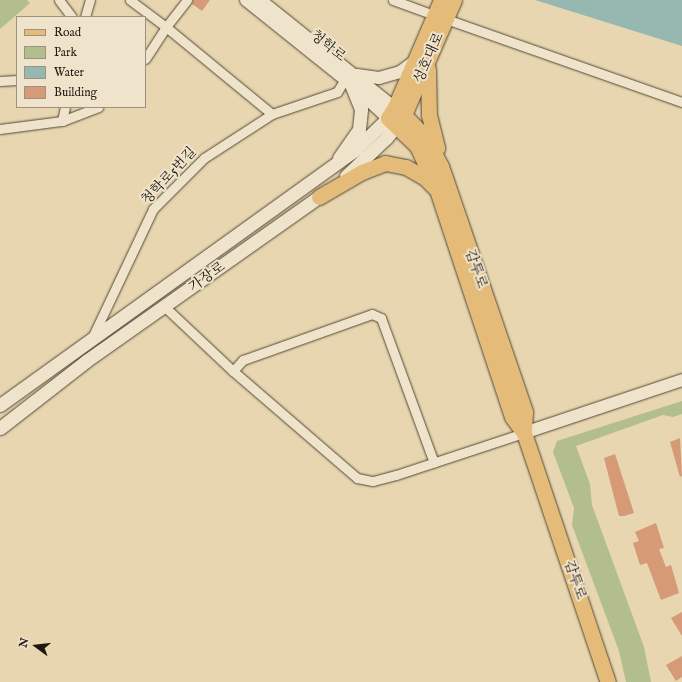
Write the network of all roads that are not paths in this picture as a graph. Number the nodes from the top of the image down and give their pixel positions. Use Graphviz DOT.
graph roads {
  1 [pos="59,0"];
  2 [pos="130,0"];
  3 [pos="187,0"];
  4 [pos="246,0"];
  5 [pos="260,0"];
  6 [pos="393,0"];
  7 [pos="88,1"];
  8 [pos="444,8"];
  9 [pos="71,16"];
  10 [pos="85,16"];
  11 [pos="166,27"];
  12 [pos="146,57"];
  13 [pos="421,62"];
  14 [pos="350,79"];
  15 [pos="16,80"];
  16 [pos="0,81"];
  17 [pos="682,102"];
  18 [pos="65,108"];
  19 [pos="95,108"];
  20 [pos="272,114"];
  21 [pos="396,116"];
  22 [pos="62,121"];
  23 [pos="0,129"];
  24 [pos="441,166"];
  25 [pos="322,174"];
  26 [pos="437,190"];
  27 [pos="319,197"];
  28 [pos="165,306"];
  29 [pos="92,340"];
  30 [pos="233,370"];
  31 [pos="682,380"];
  32 [pos="0,405"];
  33 [pos="0,428"];
  34 [pos="524,433"];
  35 [pos="434,463"];
  36 [pos="608,682"];
  1 -- 9 [label="street"];
  2 -- 11 [label="street"];
  3 -- 11 [label="street"];
  4 -- 14 [label="street, 청학로"];
  5 -- 14 [label="street, 청학로"];
  6 -- 8 [label="street"];
  7 -- 10 [label="street"];
  8 -- 13 [label="main road, 성호대로"];
  8 -- 17 [label="street"];
  11 -- 12 [label="street"];
  11 -- 20 [label="street"];
  13 -- 14 [label="street"];
  13 -- 21 [label="main road, 성호대로"];
  13 -- 24 [label="main road"];
  14 -- 20 [label="street, 청학로5번길"];
  14 -- 21 [label="street, 청학로"];
  14 -- 25 [label="main road"];
  15 -- 16 [label="street"];
  18 -- 22 [label="street"];
  19 -- 22 [label="street"];
  20 -- 29 [label="street, 청학로5번길"];
  21 -- 24 [label="main road, 감투로"];
  21 -- 25 [label="main road, 가장로"];
  21 -- 26 [label="main road, 감투로"];
  21 -- 27 [label="main road, 가장로"];
  22 -- 23 [label="street"];
  24 -- 34 [label="main road, 감투로"];
  25 -- 29 [label="main road, 가장로"];
  26 -- 27 [label="main road"];
  26 -- 34 [label="main road, 감투로"];
  27 -- 28 [label="main road, 가장로"];
  28 -- 30 [label="street"];
  28 -- 33 [label="main road, 가장로"];
  29 -- 32 [label="main road, 가장로"];
  30 -- 35 [label="street"];
  30 -- 35 [label="street"];
  31 -- 34 [label="street"];
  34 -- 35 [label="street"];
  34 -- 36 [label="main road, 감투로"];
}
